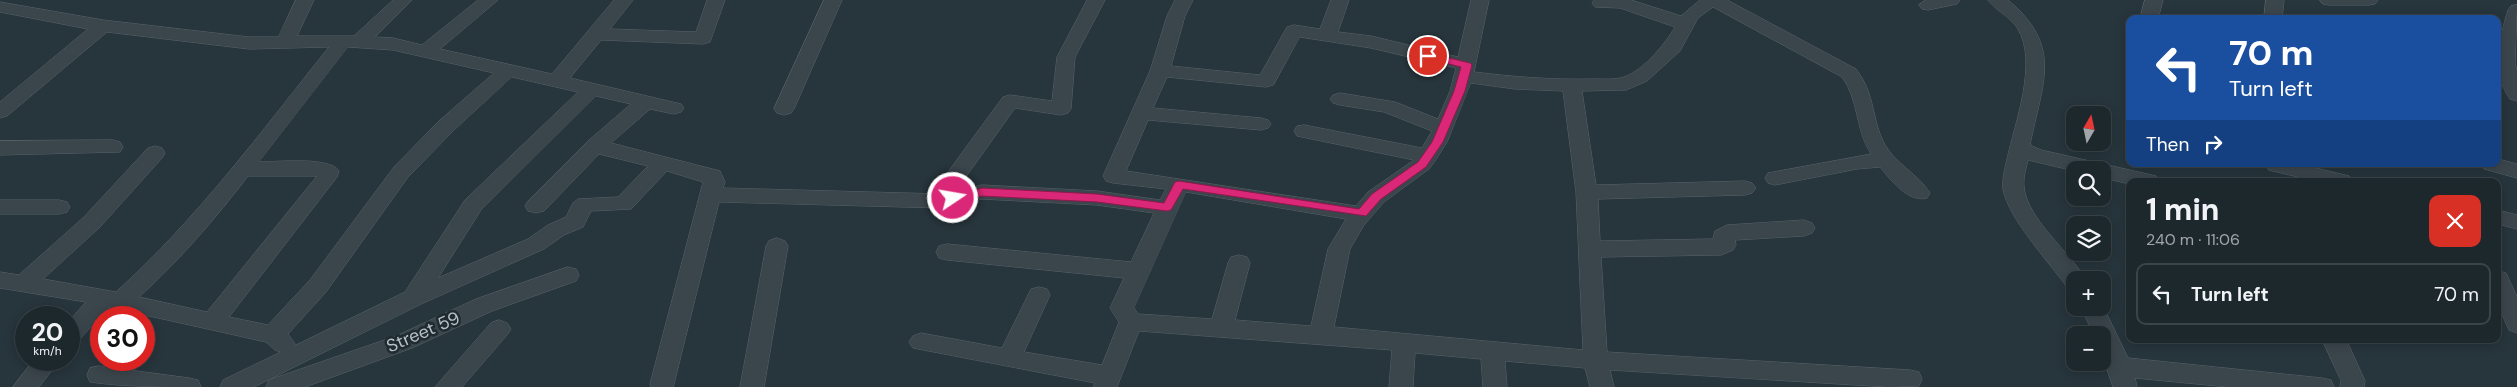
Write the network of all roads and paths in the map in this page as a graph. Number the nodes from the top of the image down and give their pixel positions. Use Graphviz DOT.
graph roads {
  1 [pos="305,0"];
  2 [pos="403,0"];
  3 [pos="489,0"];
  4 [pos="624,0"];
  5 [pos="716,0"];
  6 [pos="833,0"];
  7 [pos="1096,0"];
  8 [pos="1184,0"];
  9 [pos="1340,0"];
  10 [pos="1480,0"];
  11 [pos="1712,0"];
  12 [pos="1951,0"];
  13 [pos="1997,0"];
  14 [pos="2154,0"];
  15 [pos="2275,0"];
  16 [pos="2329,0"];
  17 [pos="2370,0"];
  18 [pos="1601,3"];
  19 [pos="1928,5"];
  20 [pos="0,7"];
  21 [pos="2516,13"];
  22 [pos="2150,15"];
  23 [pos="2273,15"];
  24 [pos="1686,24"];
  25 [pos="103,26"];
  26 [pos="596,34"];
  27 [pos="1327,36"];
  28 [pos="351,41"];
  29 [pos="285,42"];
  30 [pos="426,51"];
  31 [pos="2511,64"];
  32 [pos="509,70"];
  33 [pos="1160,71"];
  34 [pos="1465,71"];
  35 [pos="558,81"];
  36 [pos="1574,86"];
  37 [pos="592,89"];
  38 [pos="2517,95"];
  39 [pos="1340,99"];
  40 [pos="646,102"];
  41 [pos="674,108"];
  42 [pos="784,109"];
  43 [pos="0,112"];
  44 [pos="1143,113"];
  45 [pos="1261,124"];
  46 [pos="1443,128"];
  47 [pos="1304,131"];
  48 [pos="595,146"];
  49 [pos="113,147"];
  50 [pos="0,148"];
  51 [pos="2019,148"];
  52 [pos="155,153"];
  53 [pos="1428,156"];
  54 [pos="1887,160"];
  55 [pos="663,163"];
  56 [pos="2066,163"];
  57 [pos="2501,166"];
  58 [pos="242,169"];
  59 [pos="2277,170"];
  60 [pos="2517,170"];
  61 [pos="2111,172"];
  62 [pos="1775,178"];
  63 [pos="2136,178"];
  64 [pos="2324,178"];
  65 [pos="1179,184"];
  66 [pos="1744,188"];
  67 [pos="1587,192"];
  68 [pos="1919,193"];
  69 [pos="711,195"];
  70 [pos="953,198"];
  71 [pos="536,206"];
  72 [pos="0,207"];
  73 [pos="59,207"];
  74 [pos="1167,208"];
  75 [pos="1362,214"];
  76 [pos="2501,218"];
  77 [pos="2517,222"];
  78 [pos="1804,228"];
  79 [pos="776,246"];
  80 [pos="1588,249"];
  81 [pos="948,252"];
  82 [pos="1239,263"];
  83 [pos="1138,271"];
  84 [pos="2068,271"];
  85 [pos="568,274"];
  86 [pos="8,284"];
  87 [pos="2501,286"];
  88 [pos="1040,295"];
  89 [pos="413,298"];
  90 [pos="110,300"];
  91 [pos="2096,316"];
  92 [pos="212,322"];
  93 [pos="1130,322"];
  94 [pos="2517,324"];
  95 [pos="80,326"];
  96 [pos="1221,328"];
  97 [pos="499,329"];
  98 [pos="273,335"];
  99 [pos="1321,336"];
  100 [pos="922,342"];
  101 [pos="1404,343"];
  102 [pos="2336,343"];
  103 [pos="1492,351"];
  104 [pos="295,356"];
  105 [pos="1010,356"];
  106 [pos="1594,360"];
  107 [pos="39,371"];
  108 [pos="99,375"];
  109 [pos="2123,377"];
  110 [pos="1910,378"];
  111 [pos="1107,382"];
  112 [pos="662,384"];
  113 [pos="25,387"];
  114 [pos="189,387"];
  115 [pos="232,387"];
  116 [pos="278,387"];
  117 [pos="447,387"];
  118 [pos="752,387"];
  119 [pos="1401,387"];
  120 [pos="1495,387"];
  121 [pos="1602,387"];
  122 [pos="2322,387"];
  123 [pos="2352,387"];
  1 -- 29 [label="street"];
  2 -- 28 [label="street"];
  3 -- 30 [label="street"];
  4 -- 26 [label="street"];
  5 -- 26 [label="street"];
  6 -- 42 [label="street"];
  7 -- 70 [label="street"];
  8 -- 33 [label="street"];
  9 -- 27 [label="street"];
  10 -- 34 [label="street"];
  11 -- 24 [label="street"];
  11 -- 54 [label="street"];
  12 -- 19 [label="street"];
  13 -- 51 [label="street"];
  14 -- 22 [label="street"];
  15 -- 23 [label="street"];
  16 -- 17 [label="street"];
  18 -- 24 [label="street"];
  20 -- 25 [label="street"];
  21 -- 31 [label="street"];
  24 -- 36 [label="street"];
  25 -- 29 [label="street"];
  25 -- 43 [label="street"];
  26 -- 35 [label="street"];
  27 -- 33 [label="street"];
  27 -- 34 [label="street"];
  28 -- 29 [label="street"];
  28 -- 30 [label="street"];
  28 -- 58 [label="street"];
  30 -- 32 [label="street"];
  31 -- 38 [label="street"];
  32 -- 35 [label="street"];
  32 -- 98 [label="street"];
  33 -- 44 [label="street"];
  34 -- 36 [label="street"];
  34 -- 46 [label="street"];
  35 -- 37 [label="street"];
  36 -- 67 [label="street"];
  37 -- 40 [label="street"];
  37 -- 89 [label="street"];
  39 -- 46 [label="street"];
  40 -- 41 [label="street"];
  40 -- 48 [label="street"];
  44 -- 45 [label="street"];
  44 -- 65 [label="street"];
  46 -- 53 [label="street"];
  47 -- 53 [label="street"];
  48 -- 55 [label="street"];
  48 -- 71 [label="street"];
  49 -- 50 [label="street"];
  51 -- 56 [label="street"];
  51 -- 84 [label="street"];
  52 -- 86 [label="street"];
  53 -- 75 [label="street"];
  54 -- 62 [label="street"];
  54 -- 68 [label="street"];
  55 -- 69 [label="street"];
  55 -- 89 [label="street"];
  57 -- 60 [label="street"];
  58 -- 90 [label="street"];
  58 -- 92 [label="street"];
  59 -- 64 [label="street"];
  61 -- 63 [label="street"];
  65 -- 74 [label="street"];
  65 -- 75 [label="street"];
  66 -- 67 [label="street"];
  67 -- 80 [label="street"];
  69 -- 70 [label="street"];
  69 -- 112 [label="street"];
  70 -- 74 [label="street"];
  72 -- 73 [label="street"];
  74 -- 83 [label="street"];
  75 -- 99 [label="street"];
  76 -- 77 [label="street"];
  78 -- 80 [label="street"];
  79 -- 118 [label="street"];
  80 -- 106 [label="street"];
  81 -- 83 [label="street"];
  82 -- 96 [label="street"];
  83 -- 93 [label="street"];
  85 -- 116 [label="street, Street 59"];
  86 -- 90 [label="street"];
  87 -- 94 [label="street"];
  88 -- 105 [label="street"];
  89 -- 104 [label="street"];
  90 -- 92 [label="street"];
  90 -- 95 [label="street"];
  91 -- 109 [label="street"];
  92 -- 98 [label="street"];
  93 -- 96 [label="street"];
  93 -- 111 [label="street"];
  96 -- 99 [label="street"];
  97 -- 117 [label="street"];
  98 -- 104 [label="street"];
  99 -- 101 [label="street"];
  100 -- 105 [label="street"];
  101 -- 103 [label="street"];
  101 -- 119 [label="street"];
  102 -- 123 [label="street"];
  103 -- 106 [label="street"];
  103 -- 120 [label="street"];
  104 -- 115 [label="street"];
  105 -- 111 [label="street"];
  106 -- 110 [label="street"];
  106 -- 121 [label="street"];
  107 -- 113 [label="street"];
  108 -- 114 [label="street"];
  109 -- 122 [label="street"];
}
